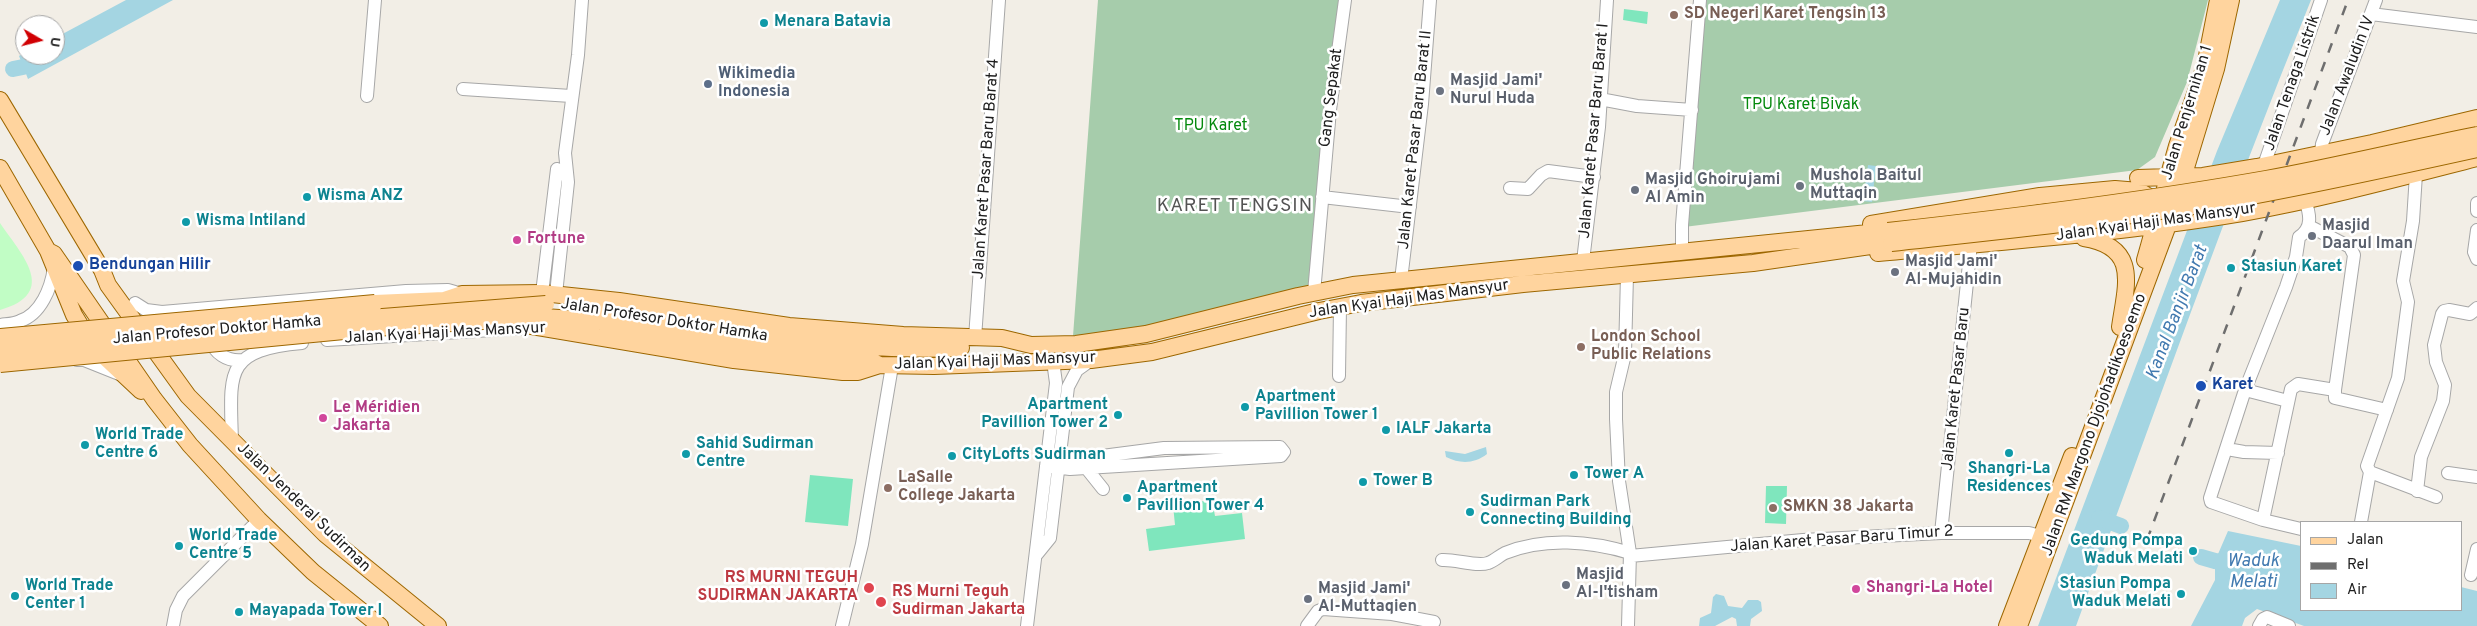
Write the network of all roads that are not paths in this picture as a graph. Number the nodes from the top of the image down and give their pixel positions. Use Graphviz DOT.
graph roads {
  1 [pos="375,0"];
  2 [pos="582,0"];
  3 [pos="998,0"];
  4 [pos="1345,0"];
  5 [pos="1430,0"];
  6 [pos="1607,0"];
  7 [pos="1700,0"];
  8 [pos="2218,0"];
  9 [pos="2231,0"];
  10 [pos="2321,0"];
  11 [pos="2376,0"];
  12 [pos="2371,14"];
  13 [pos="2477,27"];
  14 [pos="463,89"];
  15 [pos="368,96"];
  16 [pos="571,96"];
  17 [pos="1600,99"];
  18 [pos="1,102"];
  19 [pos="1692,110"];
  20 [pos="2477,118"];
  21 [pos="2477,134"];
  22 [pos="2177,146"];
  23 [pos="2477,149"];
  24 [pos="2322,153"];
  25 [pos="2477,158"];
  26 [pos="2261,166"];
  27 [pos="0,168"];
  28 [pos="557,169"];
  29 [pos="2416,174"];
  30 [pos="1594,177"];
  31 [pos="2138,178"];
  32 [pos="2180,185"];
  33 [pos="1510,188"];
  34 [pos="2115,189"];
  35 [pos="1322,196"];
  36 [pos="2040,196"];
  37 [pos="2324,196"];
  38 [pos="2305,200"];
  39 [pos="2477,203"];
  40 [pos="1410,207"];
  41 [pos="2237,211"];
  42 [pos="2477,211"];
  43 [pos="2168,218"];
  44 [pos="2309,226"];
  45 [pos="2477,230"];
  46 [pos="2112,231"];
  47 [pos="2058,236"];
  48 [pos="1889,237"];
  49 [pos="1791,241"];
  50 [pos="1971,244"];
  51 [pos="48,250"];
  52 [pos="1682,253"];
  53 [pos="1831,253"];
  54 [pos="2477,258"];
  55 [pos="1583,261"];
  56 [pos="54,268"];
  57 [pos="2142,269"];
  58 [pos="102,270"];
  59 [pos="1627,275"];
  60 [pos="1401,280"];
  61 [pos="1314,292"];
  62 [pos="549,293"];
  63 [pos="462,294"];
  64 [pos="135,303"];
  65 [pos="216,306"];
  66 [pos="1340,307"];
  67 [pos="375,308"];
  68 [pos="2477,308"];
  69 [pos="20,322"];
  70 [pos="0,325"];
  71 [pos="2120,327"];
  72 [pos="549,328"];
  73 [pos="0,337"];
  74 [pos="975,338"];
  75 [pos="1030,345"];
  76 [pos="0,347"];
  77 [pos="0,352"];
  78 [pos="842,352"];
  79 [pos="243,360"];
  80 [pos="1092,360"];
  81 [pos="1053,361"];
  82 [pos="0,364"];
  83 [pos="31,365"];
  84 [pos="886,365"];
  85 [pos="0,369"];
  86 [pos="124,376"];
  87 [pos="1339,376"];
  88 [pos="2245,390"];
  89 [pos="2335,390"];
  90 [pos="154,399"];
  91 [pos="2288,401"];
  92 [pos="196,403"];
  93 [pos="2387,410"];
  94 [pos="232,441"];
  95 [pos="1164,448"];
  96 [pos="2227,449"];
  97 [pos="2278,453"];
  98 [pos="1136,459"];
  99 [pos="1053,462"];
  100 [pos="1082,464"];
  101 [pos="1166,465"];
  102 [pos="2370,472"];
  103 [pos="2448,473"];
  104 [pos="2477,477"];
  105 [pos="1103,489"];
  106 [pos="2417,491"];
  107 [pos="2436,497"];
  108 [pos="259,520"];
  109 [pos="2263,520"];
  110 [pos="2361,521"];
  111 [pos="2300,529"];
  112 [pos="1941,533"];
  113 [pos="2047,537"];
  114 [pos="2477,552"];
  115 [pos="1630,555"];
  116 [pos="1442,560"];
  117 [pos="2471,575"];
  118 [pos="1434,622"];
  119 [pos="2259,624"];
  120 [pos="173,626"];
  121 [pos="380,626"];
  122 [pos="438,626"];
  123 [pos="842,626"];
  124 [pos="1027,626"];
  125 [pos="1307,626"];
  126 [pos="1628,626"];
  127 [pos="2007,626"];
  128 [pos="2019,626"];
  129 [pos="2289,626"];
  1 -- 15 [label="street"];
  2 -- 16 [label="street"];
  3 -- 74 [label="street, Jalan Karet Pasar Baru Barat 4"];
  4 -- 35 [label="street, Gang Sepakat"];
  5 -- 40 [label="street, Jalan Karet Pasar Baru Barat II"];
  6 -- 17 [label="street, Jalan Karet Pasar Baru Barat I"];
  7 -- 19 [label="street"];
  8 -- 22 [label="main road, Jalan Penjernihan 1"];
  9 -- 32 [label="main road, Jalan Penjernihan 1"];
  10 -- 26 [label="street, Jalan Tenaga Listrik"];
  11 -- 12 [label="street, Jalan Awaludin IV"];
  12 -- 13 [label="street"];
  12 -- 24 [label="street, Jalan Awaludin IV"];
  14 -- 16 [label="street"];
  16 -- 62 [label="street"];
  17 -- 19 [label="street"];
  17 -- 30 [label="street, Jalan Karet Pasar Baru Barat I"];
  18 -- 58 [label="main road, Jalan Jenderal Sudirman"];
  19 -- 52 [label="street"];
  20 -- 24 [label="main road"];
  21 -- 48 [label="main road, Jalan Kyai Haji Mas Mansyur, bridge"];
  22 -- 31 [label="main road"];
  22 -- 32 [label="main road, Jalan Penjernihan 1"];
  23 -- 48 [label="main road, Jalan Kyai Haji Mas Mansyur, bridge"];
  24 -- 26 [label="main road"];
  24 -- 37 [label="main road"];
  25 -- 29 [label="main road, Jalan Kyai Haji Mas Mansyur"];
  26 -- 32 [label="main road"];
  27 -- 51 [label="main road"];
  28 -- 62 [label="street"];
  29 -- 37 [label="main road, Jalan Kyai Haji Mas Mansyur"];
  29 -- 93 [label="street"];
  30 -- 33 [label="street"];
  30 -- 55 [label="street, Jalan Karet Pasar Baru Barat I"];
  31 -- 32 [label="main road"];
  31 -- 34 [label="main road"];
  32 -- 41 [label="main road, bridge"];
  32 -- 43 [label="main road, Jalan Penjernihan 1"];
  34 -- 36 [label="main road, Jalan Kyai Haji Mas Mansyur"];
  34 -- 43 [label="main road, Jalan Kyai Haji Mas Mansyur"];
  35 -- 40 [label="street"];
  35 -- 61 [label="street, Gang Sepakat"];
  36 -- 46 [label="main road"];
  36 -- 49 [label="main road, Jalan Kyai Haji Mas Mansyur"];
  37 -- 38 [label="main road, Jalan Kyai Haji Mas Mansyur"];
  38 -- 41 [label="main road, Jalan Kyai Haji Mas Mansyur"];
  38 -- 44 [label="street"];
  39 -- 42 [label="street"];
  40 -- 60 [label="street, Jalan Karet Pasar Baru Barat II"];
  41 -- 43 [label="main road, Jalan Kyai Haji Mas Mansyur"];
  43 -- 46 [label="main road, Jalan Kyai Haji Mas Mansyur"];
  43 -- 57 [label="main road, Jalan RM Margono Djojohadikoesoemo"];
  43 -- 113 [label="main road, Jalan RM Margono Djojohadikoesoemo"];
  44 -- 88 [label="street"];
  44 -- 89 [label="street"];
  45 -- 54 [label="street"];
  46 -- 47 [label="main road, Jalan Kyai Haji Mas Mansyur"];
  46 -- 57 [label="main road"];
  47 -- 50 [label="main road, Jalan Kyai Haji Mas Mansyur"];
  47 -- 71 [label="main road"];
  48 -- 49 [label="main road, Jalan Kyai Haji Mas Mansyur"];
  48 -- 53 [label="main road, Jalan Kyai Haji Mas Mansyur"];
  49 -- 52 [label="main road, Jalan Kyai Haji Mas Mansyur"];
  50 -- 53 [label="main road, Jalan Kyai Haji Mas Mansyur"];
  50 -- 112 [label="street, Jalan Karet Pasar Baru"];
  51 -- 56 [label="main road"];
  51 -- 90 [label="main road"];
  52 -- 55 [label="main road, Jalan Kyai Haji Mas Mansyur"];
  53 -- 59 [label="main road, Jalan Kyai Haji Mas Mansyur"];
  55 -- 60 [label="main road, Jalan Kyai Haji Mas Mansyur"];
  56 -- 69 [label="street"];
  56 -- 86 [label="main road"];
  57 -- 71 [label="main road, Jalan RM Margono Djojohadikoesoemo"];
  58 -- 64 [label="main road, Jalan Jenderal Sudirman"];
  58 -- 92 [label="main road, Jalan Jenderal Sudirman"];
  59 -- 66 [label="main road, Jalan Kyai Haji Mas Mansyur"];
  59 -- 115 [label="street"];
  60 -- 61 [label="main road, Jalan Kyai Haji Mas Mansyur"];
  61 -- 75 [label="main road, Jalan Kyai Haji Mas Mansyur"];
  62 -- 63 [label="main road, Jalan Kyai Haji Mas Mansyur"];
  62 -- 74 [label="main road, Jalan Kyai Haji Mas Mansyur"];
  63 -- 65 [label="street, Jalan Kyai Haji Mas Mansyur"];
  63 -- 67 [label="main road"];
  64 -- 65 [label="street, Jalan Kyai Haji Mas Mansyur"];
  64 -- 92 [label="main road, Jalan Jenderal Sudirman"];
  65 -- 79 [label="street"];
  66 -- 80 [label="main road, Jalan Kyai Haji Mas Mansyur"];
  66 -- 87 [label="street"];
  67 -- 72 [label="main road"];
  67 -- 73 [label="main road, bridge"];
  67 -- 76 [label="main road"];
  68 -- 106 [label="street"];
  69 -- 70 [label="street"];
  69 -- 83 [label="street"];
  71 -- 113 [label="main road, Jalan RM Margono Djojohadikoesoemo"];
  72 -- 79 [label="street, Jalan Kyai Haji Mas Mansyur"];
  72 -- 84 [label="main road, Jalan Kyai Haji Mas Mansyur"];
  74 -- 75 [label="main road, Jalan Kyai Haji Mas Mansyur"];
  75 -- 78 [label="main road, Jalan Profesor Doktor Hamka"];
  77 -- 78 [label="main road, Jalan Profesor Doktor Hamka, bridge"];
  78 -- 82 [label="main road, Jalan Profesor Doktor Hamka, bridge"];
  78 -- 84 [label="main road, Jalan Profesor Doktor Hamka"];
  79 -- 94 [label="street"];
  80 -- 81 [label="main road, Jalan Kyai Haji Mas Mansyur"];
  80 -- 99 [label="street"];
  81 -- 84 [label="main road, Jalan Kyai Haji Mas Mansyur"];
  81 -- 99 [label="street"];
  83 -- 85 [label="street"];
  83 -- 86 [label="street"];
  84 -- 123 [label="street"];
  86 -- 90 [label="main road"];
  88 -- 91 [label="street"];
  88 -- 96 [label="street"];
  89 -- 91 [label="street"];
  89 -- 93 [label="street"];
  90 -- 108 [label="main road"];
  91 -- 97 [label="street"];
  92 -- 94 [label="main road, Jalan Jenderal Sudirman"];
  93 -- 102 [label="street"];
  94 -- 122 [label="main road, Jalan Jenderal Sudirman"];
  95 -- 98 [label="street"];
  95 -- 101 [label="street"];
  95 -- 101 [label="street"];
  96 -- 97 [label="street"];
  96 -- 109 [label="street"];
  97 -- 109 [label="street"];
  98 -- 100 [label="street"];
  98 -- 101 [label="street"];
  99 -- 100 [label="street"];
  99 -- 124 [label="street"];
  100 -- 105 [label="street"];
  102 -- 106 [label="street"];
  102 -- 110 [label="street"];
  103 -- 104 [label="street"];
  106 -- 107 [label="street"];
  108 -- 120 [label="street"];
  108 -- 121 [label="main road"];
  109 -- 111 [label="street"];
  112 -- 113 [label="street, Jalan Karet Pasar Baru Timur 2"];
  112 -- 115 [label="street, Jalan Karet Pasar Baru Timur 2"];
  113 -- 127 [label="main road, Jalan RM Margono Djojohadikoesoemo"];
  113 -- 128 [label="main road, Jalan RM Margono Djojohadikoesoemo"];
  114 -- 117 [label="street"];
  115 -- 116 [label="street, Jalan Karet Pasar Baru Timur 2"];
  115 -- 126 [label="street"];
  118 -- 125 [label="street"];
  119 -- 129 [label="street"];
}
